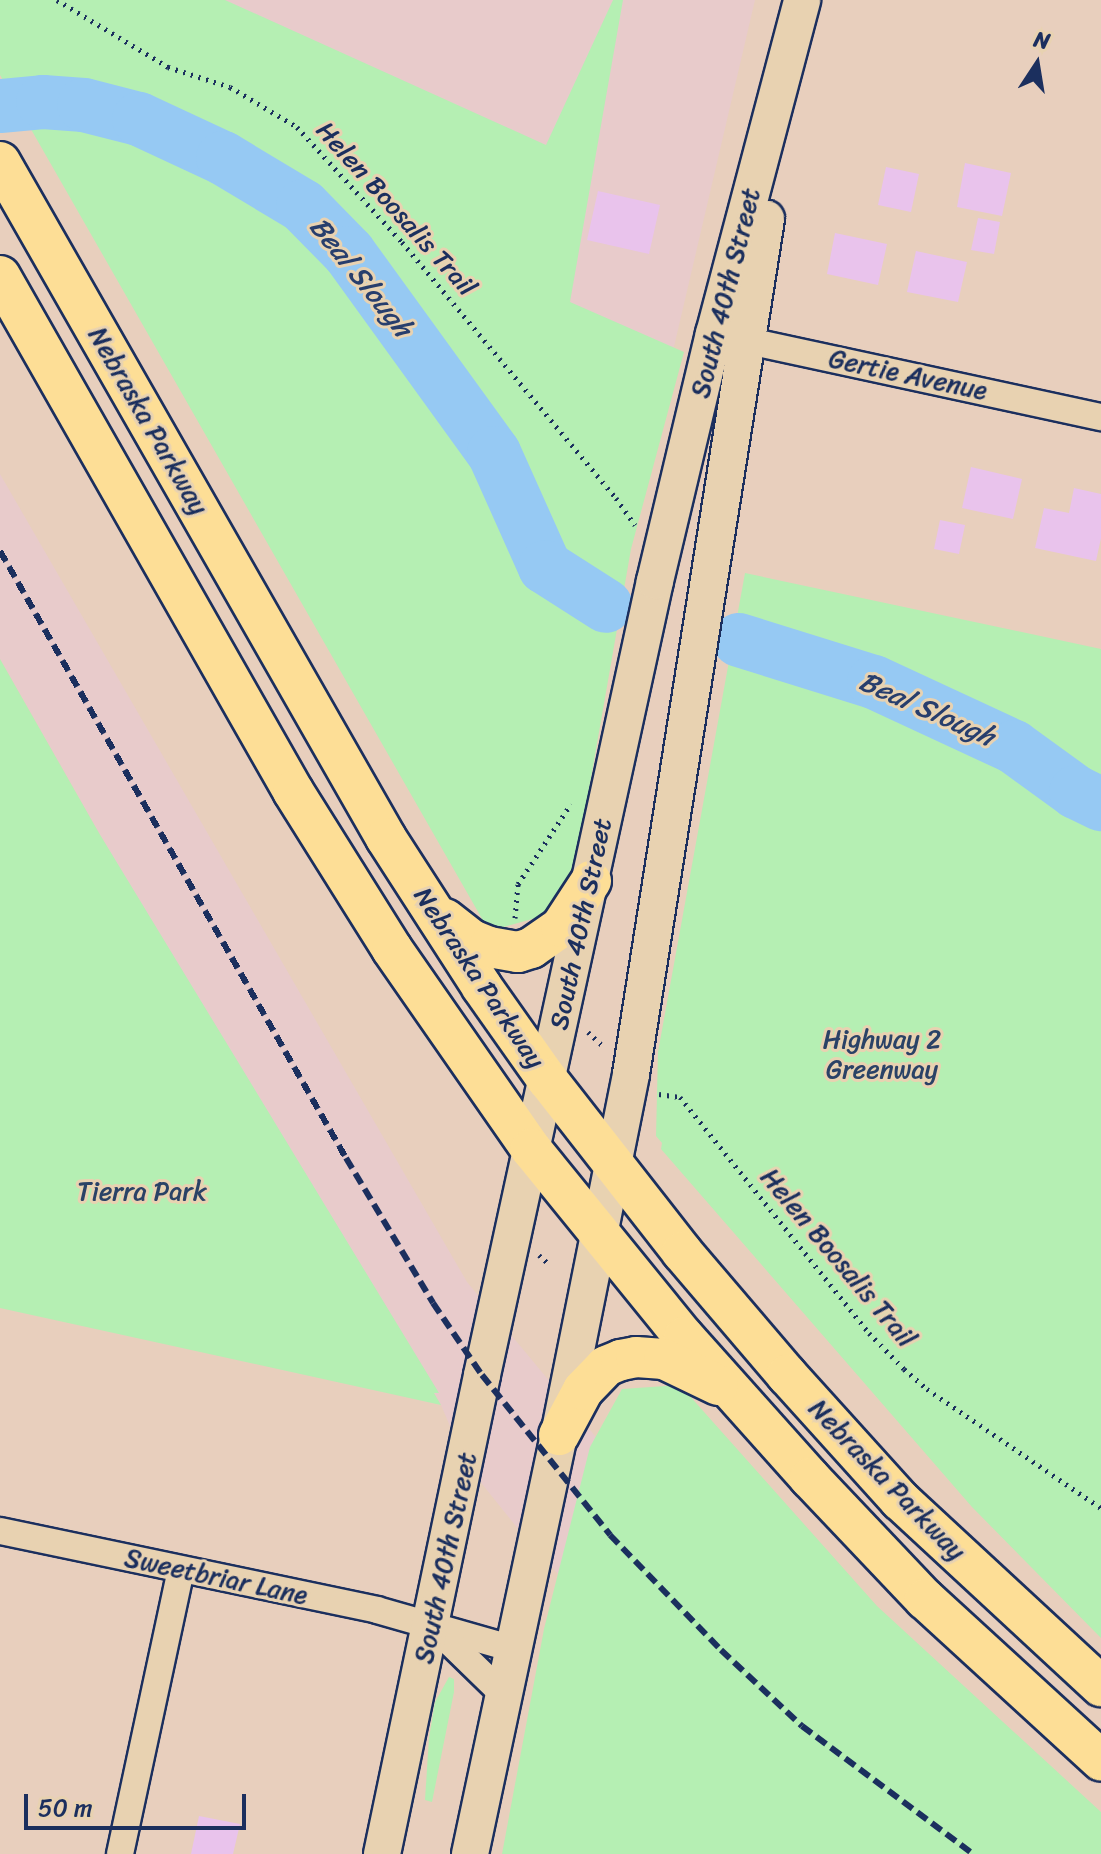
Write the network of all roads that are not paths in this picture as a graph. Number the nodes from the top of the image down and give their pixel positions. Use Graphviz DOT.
graph roads {
  1 [pos="802,0"];
  2 [pos="7,175"];
  3 [pos="0,276"];
  4 [pos="730,337"];
  5 [pos="1101,417"];
  6 [pos="591,881"];
  7 [pos="430,906"];
  8 [pos="547,1079"];
  9 [pos="531,1149"];
  10 [pos="613,1164"];
  11 [pos="600,1233"];
  12 [pos="744,1404"];
  13 [pos="559,1435"];
  14 [pos="0,1531"];
  15 [pos="181,1570"];
  16 [pos="432,1625"];
  17 [pos="514,1649"];
  18 [pos="1101,1686"];
  19 [pos="504,1695"];
  20 [pos="1101,1760"];
  21 [pos="120,1854"];
  22 [pos="382,1854"];
  23 [pos="470,1854"];
  1 -- 4 [label="main road, South 40th Street"];
  2 -- 7 [label="main road, Nebraska Parkway"];
  3 -- 9 [label="main road, Nebraska Parkway"];
  4 -- 5 [label="street, Gertie Avenue"];
  4 -- 6 [label="main road, South 40th Street"];
  4 -- 10 [label="main road, South 40th Street"];
  6 -- 7 [label="main road"];
  6 -- 8 [label="main road, South 40th Street"];
  7 -- 8 [label="main road, Nebraska Parkway"];
  8 -- 9 [label="main road, South 40th Street"];
  8 -- 10 [label="main road, Nebraska Parkway"];
  9 -- 11 [label="main road, Nebraska Parkway"];
  9 -- 16 [label="main road, South 40th Street"];
  10 -- 11 [label="main road, South 40th Street"];
  10 -- 18 [label="main road, Nebraska Parkway"];
  11 -- 12 [label="main road, Nebraska Parkway"];
  11 -- 13 [label="main road, South 40th Street"];
  12 -- 13 [label="main road"];
  12 -- 20 [label="main road, Nebraska Parkway"];
  13 -- 17 [label="main road, South 40th Street"];
  14 -- 15 [label="street, Sweetbriar Lane"];
  15 -- 16 [label="street, Sweetbriar Lane"];
  15 -- 21 [label="street"];
  16 -- 17 [label="street, Sweetbriar Lane"];
  16 -- 19 [label="street, Sweetbriar Lane"];
  16 -- 22 [label="main road, South 40th Street"];
  17 -- 19 [label="main road, South 40th Street"];
  19 -- 23 [label="main road, South 40th Street"];
}
